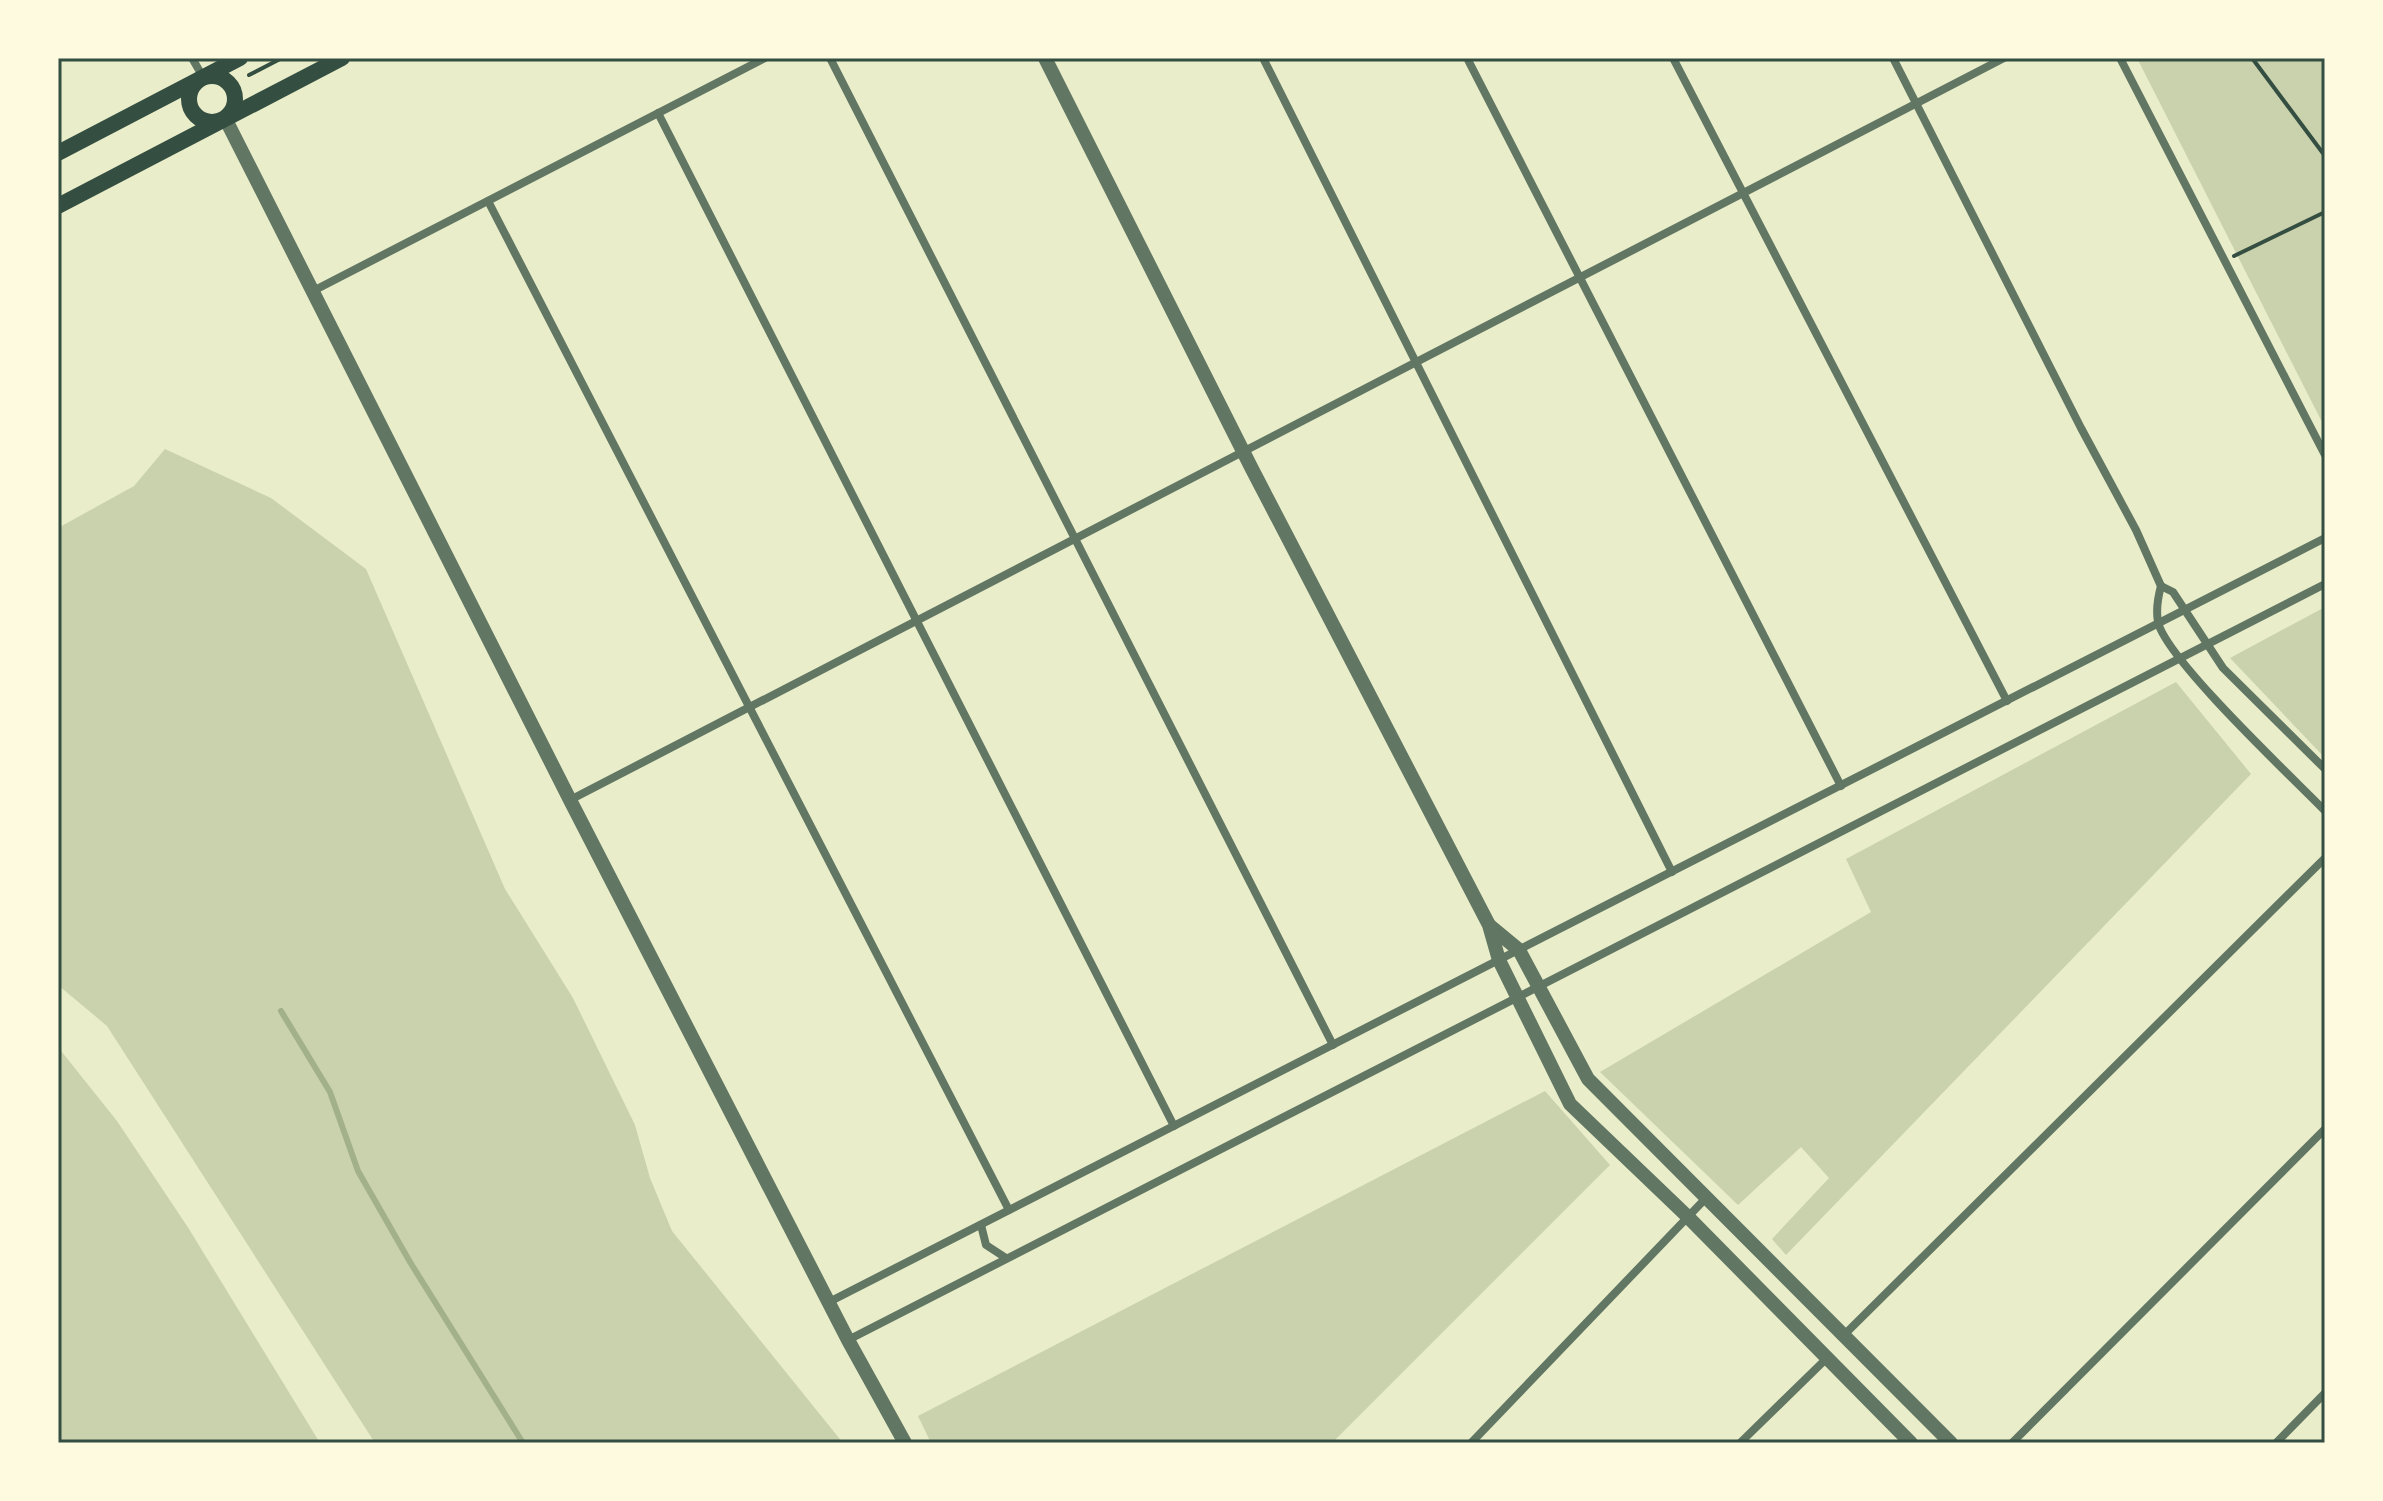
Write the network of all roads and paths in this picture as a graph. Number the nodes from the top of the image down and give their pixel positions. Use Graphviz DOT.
graph roads {
  1 [pos="192,58"];
  2 [pos="240,58"];
  3 [pos="342,58"];
  4 [pos="765,58"];
  5 [pos="830,58"];
  6 [pos="1045,58"];
  7 [pos="1263,58"];
  8 [pos="1467,58"];
  9 [pos="1673,58"];
  10 [pos="1893,58"];
  11 [pos="2004,58"];
  12 [pos="2120,58"];
  13 [pos="2252,58"];
  14 [pos="203,77"];
  15 [pos="1916,103"];
  16 [pos="658,113"];
  17 [pos="225,118"];
  18 [pos="58,153"];
  19 [pos="2325,156"];
  20 [pos="1743,193"];
  21 [pos="488,201"];
  22 [pos="58,206"];
  23 [pos="2325,212"];
  24 [pos="2225,261"];
  25 [pos="1580,278"];
  26 [pos="313,291"];
  27 [pos="1416,362"];
  28 [pos="1243,451"];
  29 [pos="2325,455"];
  30 [pos="2325,538"];
  31 [pos="1075,539"];
  32 [pos="2325,584"];
  33 [pos="2161,586"];
  34 [pos="2184,612"];
  35 [pos="916,621"];
  36 [pos="2158,624"];
  37 [pos="2206,645"];
  38 [pos="2180,659"];
  39 [pos="2007,701"];
  40 [pos="750,707"];
  41 [pos="2325,769"];
  42 [pos="1841,786"];
  43 [pos="570,800"];
  44 [pos="2325,811"];
  45 [pos="2325,858"];
  46 [pos="1672,872"];
  47 [pos="1489,925"];
  48 [pos="1519,950"];
  49 [pos="1499,960"];
  50 [pos="1538,987"];
  51 [pos="1518,998"];
  52 [pos="1333,1045"];
  53 [pos="1174,1126"];
  54 [pos="2325,1129"];
  55 [pos="1708,1197"];
  56 [pos="1009,1210"];
  57 [pos="1688,1217"];
  58 [pos="981,1225"];
  59 [pos="1006,1258"];
  60 [pos="829,1302"];
  61 [pos="1843,1336"];
  62 [pos="848,1340"];
  63 [pos="1827,1358"];
  64 [pos="2325,1393"];
  65 [pos="905,1443"];
  66 [pos="1471,1443"];
  67 [pos="1740,1443"];
  68 [pos="1911,1443"];
  69 [pos="1951,1443"];
  70 [pos="2012,1443"];
  71 [pos="2276,1443"];
  1 -- 14 [label="street"];
  2 -- 14 [label="main road"];
  3 -- 17 [label="main road"];
  4 -- 16 [label="street"];
  5 -- 31 [label="street"];
  6 -- 28 [label="street"];
  7 -- 27 [label="street"];
  8 -- 25 [label="street"];
  9 -- 20 [label="street"];
  10 -- 15 [label="street"];
  11 -- 15 [label="street"];
  12 -- 24 [label="street"];
  13 -- 19 [label="path"];
  14 -- 17 [label="main road"];
  14 -- 17 [label="main road"];
  14 -- 18 [label="main road"];
  15 -- 20 [label="street"];
  15 -- 33 [label="street"];
  16 -- 21 [label="street"];
  16 -- 35 [label="street"];
  17 -- 22 [label="main road"];
  17 -- 26 [label="street"];
  20 -- 25 [label="street"];
  20 -- 39 [label="street"];
  21 -- 26 [label="street"];
  21 -- 40 [label="street"];
  23 -- 24 [label="path"];
  24 -- 29 [label="street"];
  25 -- 27 [label="street"];
  25 -- 42 [label="street"];
  26 -- 43 [label="street"];
  27 -- 28 [label="street"];
  27 -- 46 [label="street"];
  28 -- 31 [label="street"];
  28 -- 47 [label="street"];
  30 -- 34 [label="street"];
  31 -- 35 [label="street"];
  31 -- 52 [label="street"];
  32 -- 37 [label="street"];
  33 -- 34 [label="street"];
  33 -- 36 [label="street"];
  34 -- 36 [label="street"];
  34 -- 37 [label="street"];
  35 -- 40 [label="street"];
  35 -- 53 [label="street"];
  36 -- 38 [label="street"];
  36 -- 39 [label="street"];
  37 -- 38 [label="street"];
  37 -- 41 [label="street"];
  38 -- 44 [label="street"];
  38 -- 50 [label="street"];
  39 -- 42 [label="street"];
  40 -- 43 [label="street"];
  40 -- 56 [label="street"];
  42 -- 46 [label="street"];
  43 -- 60 [label="street"];
  45 -- 61 [label="street"];
  46 -- 48 [label="street"];
  47 -- 48 [label="street"];
  47 -- 49 [label="street"];
  48 -- 49 [label="street"];
  48 -- 50 [label="street"];
  49 -- 51 [label="street"];
  49 -- 52 [label="street"];
  50 -- 51 [label="street"];
  50 -- 55 [label="street"];
  51 -- 57 [label="street"];
  51 -- 59 [label="street"];
  52 -- 53 [label="street"];
  53 -- 56 [label="street"];
  54 -- 70 [label="street"];
  55 -- 57 [label="street"];
  55 -- 61 [label="street"];
  56 -- 58 [label="street"];
  57 -- 63 [label="street"];
  57 -- 66 [label="street"];
  58 -- 59 [label="street"];
  58 -- 60 [label="street"];
  59 -- 62 [label="street"];
  60 -- 62 [label="street"];
  61 -- 69 [label="street"];
  62 -- 65 [label="street"];
  63 -- 67 [label="street"];
  63 -- 68 [label="street"];
  64 -- 71 [label="street"];
}
